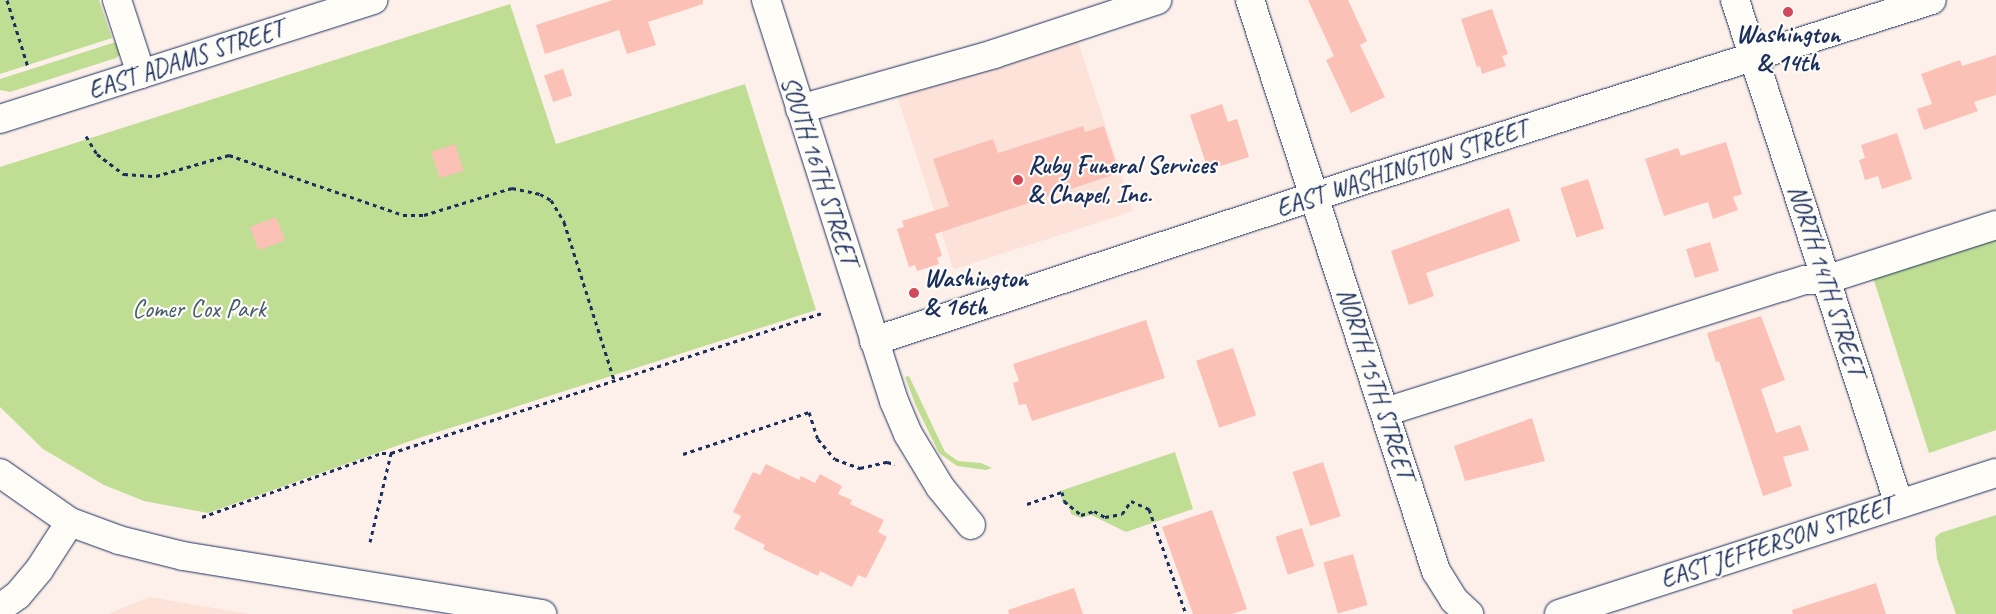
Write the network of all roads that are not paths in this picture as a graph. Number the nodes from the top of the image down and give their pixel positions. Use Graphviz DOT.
graph roads {
  1 [pos="116,0"];
  2 [pos="373,0"];
  3 [pos="766,0"];
  4 [pos="1157,0"];
  5 [pos="1250,0"];
  6 [pos="1735,0"];
  7 [pos="1932,0"];
  8 [pos="1754,57"];
  9 [pos="141,74"];
  10 [pos="800,109"];
  11 [pos="0,119"];
  12 [pos="1314,197"];
  13 [pos="1996,225"];
  14 [pos="1825,280"];
  15 [pos="874,341"];
  16 [pos="1385,412"];
  17 [pos="0,473"];
  18 [pos="1996,473"];
  19 [pos="1899,504"];
  20 [pos="70,522"];
  21 [pos="972,525"];
  22 [pos="0,608"];
  23 [pos="542,614"];
  24 [pos="1469,614"];
  25 [pos="1559,614"];
  1 -- 9 [label="street"];
  2 -- 9 [label="street, EAST ADAMS STREET"];
  3 -- 10 [label="street, SOUTH 16TH STREET"];
  4 -- 10 [label="street"];
  5 -- 12 [label="street, NORTH 15TH STREET"];
  6 -- 8 [label="street, NORTH 14TH STREET"];
  7 -- 8 [label="street, EAST WASHINGTON STREET"];
  8 -- 12 [label="street, EAST WASHINGTON STREET"];
  8 -- 14 [label="street, NORTH 14TH STREET"];
  9 -- 11 [label="street, EAST ADAMS STREET"];
  10 -- 15 [label="street, SOUTH 16TH STREET"];
  12 -- 15 [label="street, EAST WASHINGTON STREET"];
  12 -- 16 [label="street, NORTH 15TH STREET"];
  13 -- 14 [label="street"];
  14 -- 16 [label="street"];
  14 -- 19 [label="street, NORTH 14TH STREET"];
  15 -- 21 [label="street, SOUTH 16TH STREET"];
  16 -- 24 [label="street, NORTH 15TH STREET"];
  17 -- 20 [label="street"];
  18 -- 19 [label="street, EAST JEFFERSON STREET"];
  19 -- 25 [label="street, EAST JEFFERSON STREET"];
  20 -- 22 [label="street"];
  20 -- 23 [label="street"];
}
